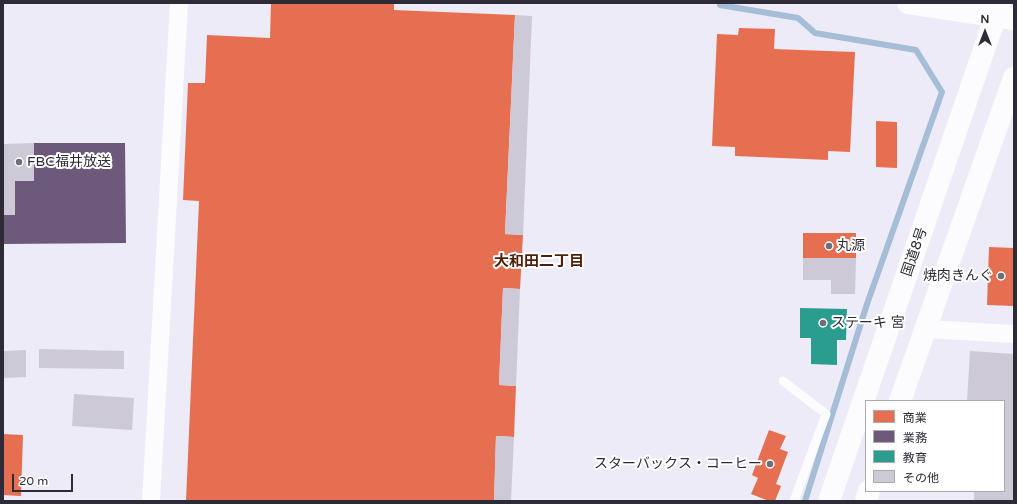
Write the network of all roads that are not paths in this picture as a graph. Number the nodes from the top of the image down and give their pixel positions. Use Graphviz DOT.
graph roads {
  1 [pos="179,3"];
  2 [pos="908,3"];
  3 [pos="1003,13"];
  4 [pos="1014,78"];
  5 [pos="926,329"];
  6 [pos="1014,334"];
  7 [pos="783,381"];
  8 [pos="865,400"];
  9 [pos="865,400"];
  10 [pos="900,400"];
  11 [pos="151,501"];
  12 [pos="794,501"];
  13 [pos="829,501"];
  1 -- 11 [label="street"];
  2 -- 3 [label="main road"];
  3 -- 9 [label="main road, 国道8号"];
  4 -- 5 [label="main road"];
  5 -- 6 [label="street"];
  5 -- 10 [label="main road"];
  7 -- 12 [label="lane"];
  8 -- 13 [label="main road, 国道8号"];
}
